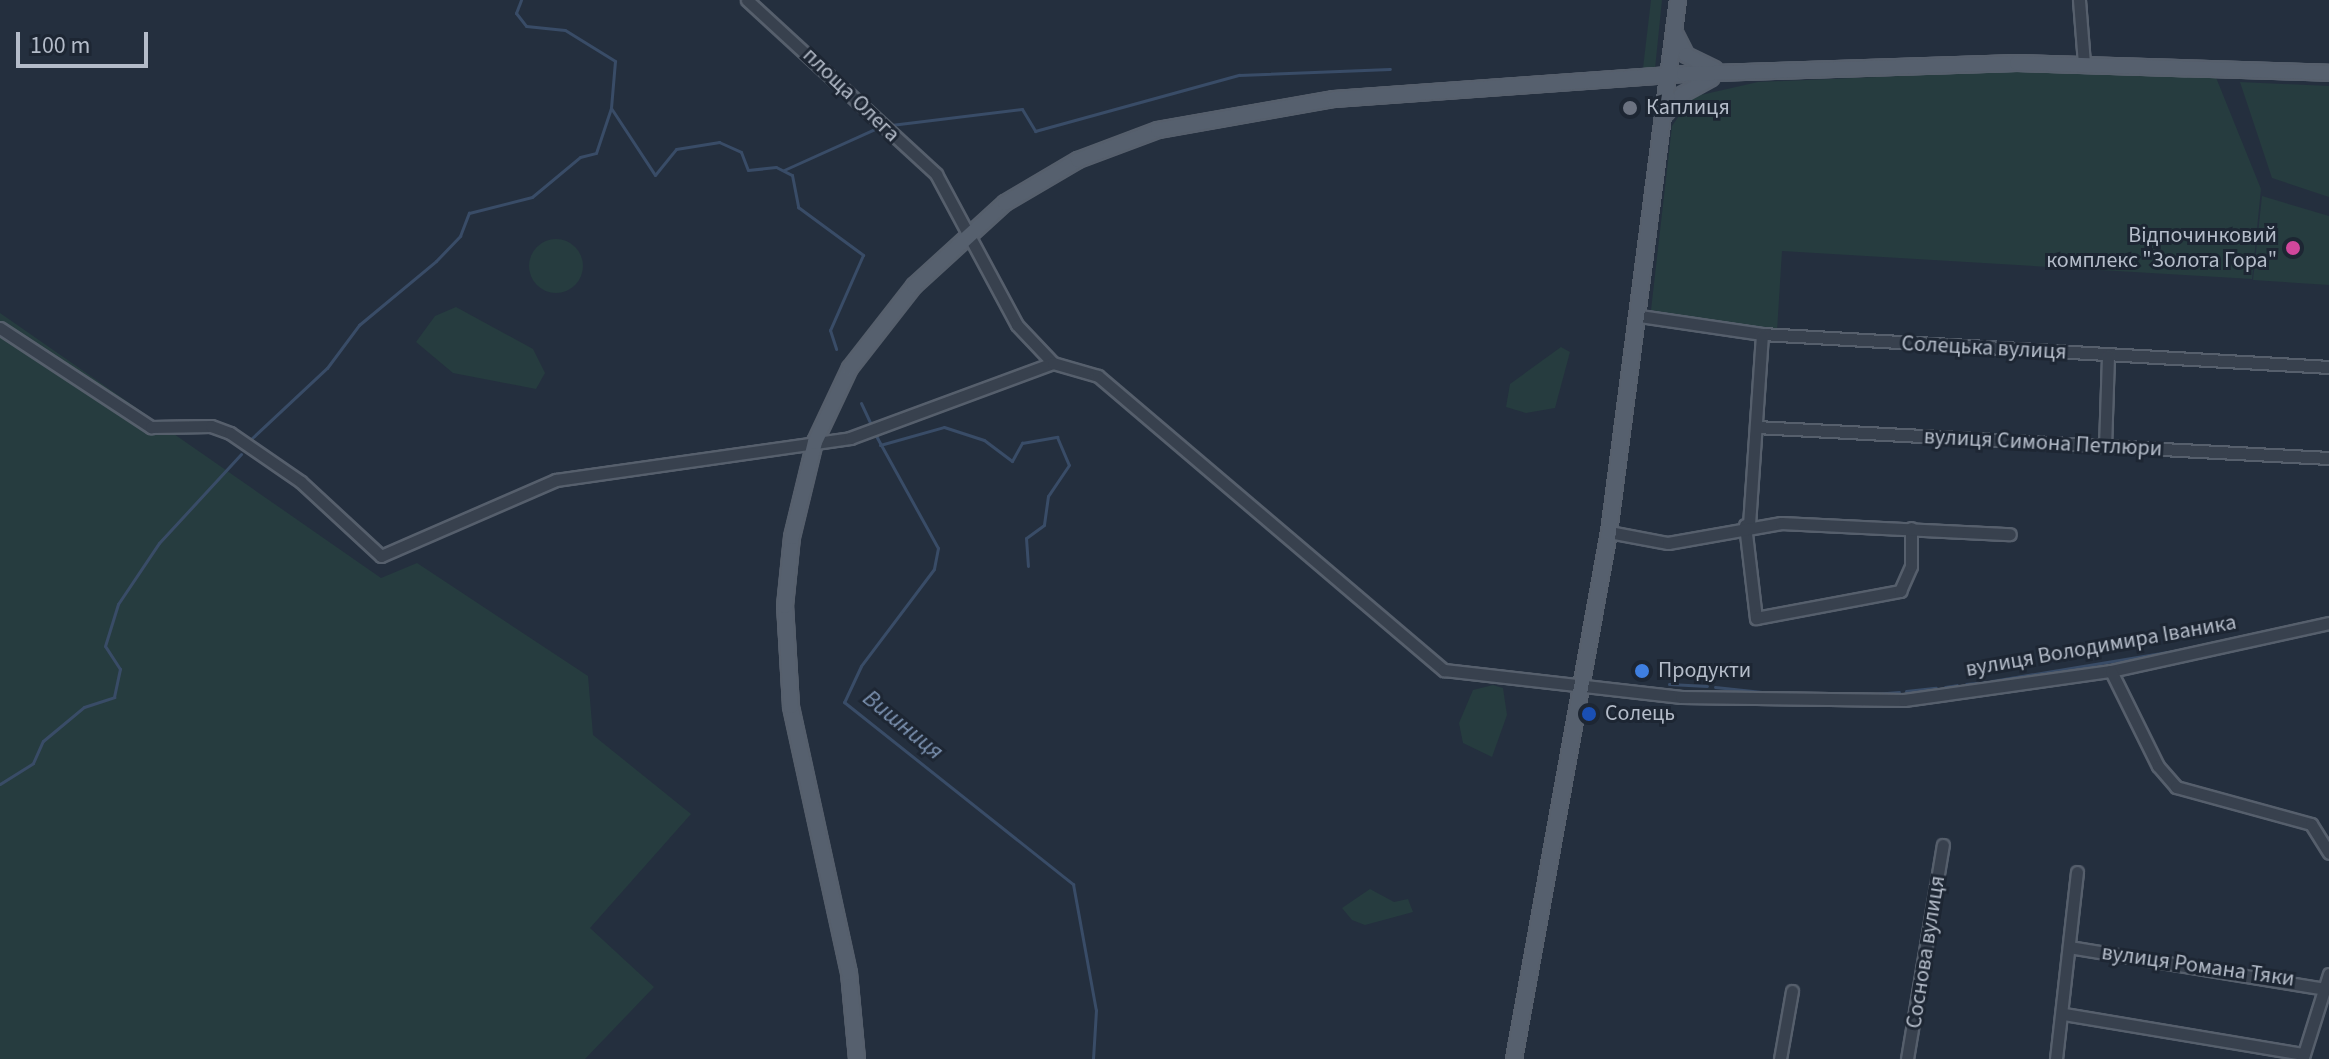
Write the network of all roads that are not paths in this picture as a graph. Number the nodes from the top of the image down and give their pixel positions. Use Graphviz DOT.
graph roads {
  1 [pos="747,0"];
  2 [pos="1678,0"];
  3 [pos="2079,0"];
  4 [pos="1675,29"];
  5 [pos="2084,63"];
  6 [pos="1731,73"];
  7 [pos="2329,73"];
  8 [pos="1670,75"];
  9 [pos="1665,116"];
  10 [pos="971,229"];
  11 [pos="1640,316"];
  12 [pos="0,328"];
  13 [pos="1762,334"];
  14 [pos="2108,355"];
  15 [pos="1053,363"];
  16 [pos="2329,367"];
  17 [pos="1756,427"];
  18 [pos="815,442"];
  19 [pos="2105,447"];
  20 [pos="2329,458"];
  21 [pos="1747,525"];
  22 [pos="1911,528"];
  23 [pos="1609,532"];
  24 [pos="2010,534"];
  25 [pos="2329,623"];
  26 [pos="2111,671"];
  27 [pos="1581,684"];
  28 [pos="1943,845"];
  29 [pos="2329,853"];
  30 [pos="2077,872"];
  31 [pos="2069,947"];
  32 [pos="2329,974"];
  33 [pos="2325,989"];
  34 [pos="1792,991"];
  35 [pos="2064,1014"];
  36 [pos="2303,1056"];
  37 [pos="857,1059"];
  38 [pos="1514,1059"];
  39 [pos="1780,1059"];
  40 [pos="1907,1059"];
  41 [pos="2056,1059"];
  1 -- 10 [label="street, площа Олега"];
  2 -- 4 [label="main road"];
  3 -- 5 [label="street"];
  4 -- 6 [label="main road"];
  4 -- 8 [label="main road"];
  5 -- 6 [label="main road"];
  5 -- 7 [label="main road"];
  6 -- 8 [label="main road"];
  6 -- 9 [label="main road"];
  8 -- 9 [label="main road"];
  8 -- 10 [label="main road"];
  9 -- 11 [label="main road"];
  10 -- 15 [label="street, площа Олега"];
  10 -- 18 [label="main road"];
  11 -- 13 [label="street, Солецька вулиця"];
  11 -- 23 [label="main road"];
  12 -- 18 [label="street"];
  13 -- 14 [label="street, Солецька вулиця"];
  13 -- 17 [label="street"];
  14 -- 16 [label="street, Солецька вулиця"];
  14 -- 19 [label="street"];
  15 -- 18 [label="street"];
  15 -- 27 [label="street, вулиця Володимира Іваника"];
  17 -- 19 [label="street, вулиця Симона Петлюри"];
  17 -- 21 [label="street"];
  18 -- 37 [label="main road"];
  19 -- 20 [label="street, вулиця Симона Петлюри"];
  21 -- 22 [label="street"];
  21 -- 22 [label="street"];
  21 -- 23 [label="street"];
  22 -- 24 [label="street"];
  23 -- 27 [label="main road"];
  25 -- 26 [label="street, вулиця Володимира Іваника"];
  26 -- 27 [label="street, вулиця Володимира Іваника"];
  26 -- 29 [label="street"];
  27 -- 38 [label="main road"];
  28 -- 40 [label="street, Соснова вулиця"];
  30 -- 31 [label="street"];
  31 -- 33 [label="street, вулиця Романа Тяки"];
  31 -- 35 [label="street"];
  32 -- 33 [label="street"];
  33 -- 36 [label="street"];
  34 -- 39 [label="street"];
  35 -- 36 [label="street"];
  35 -- 41 [label="street"];
}
